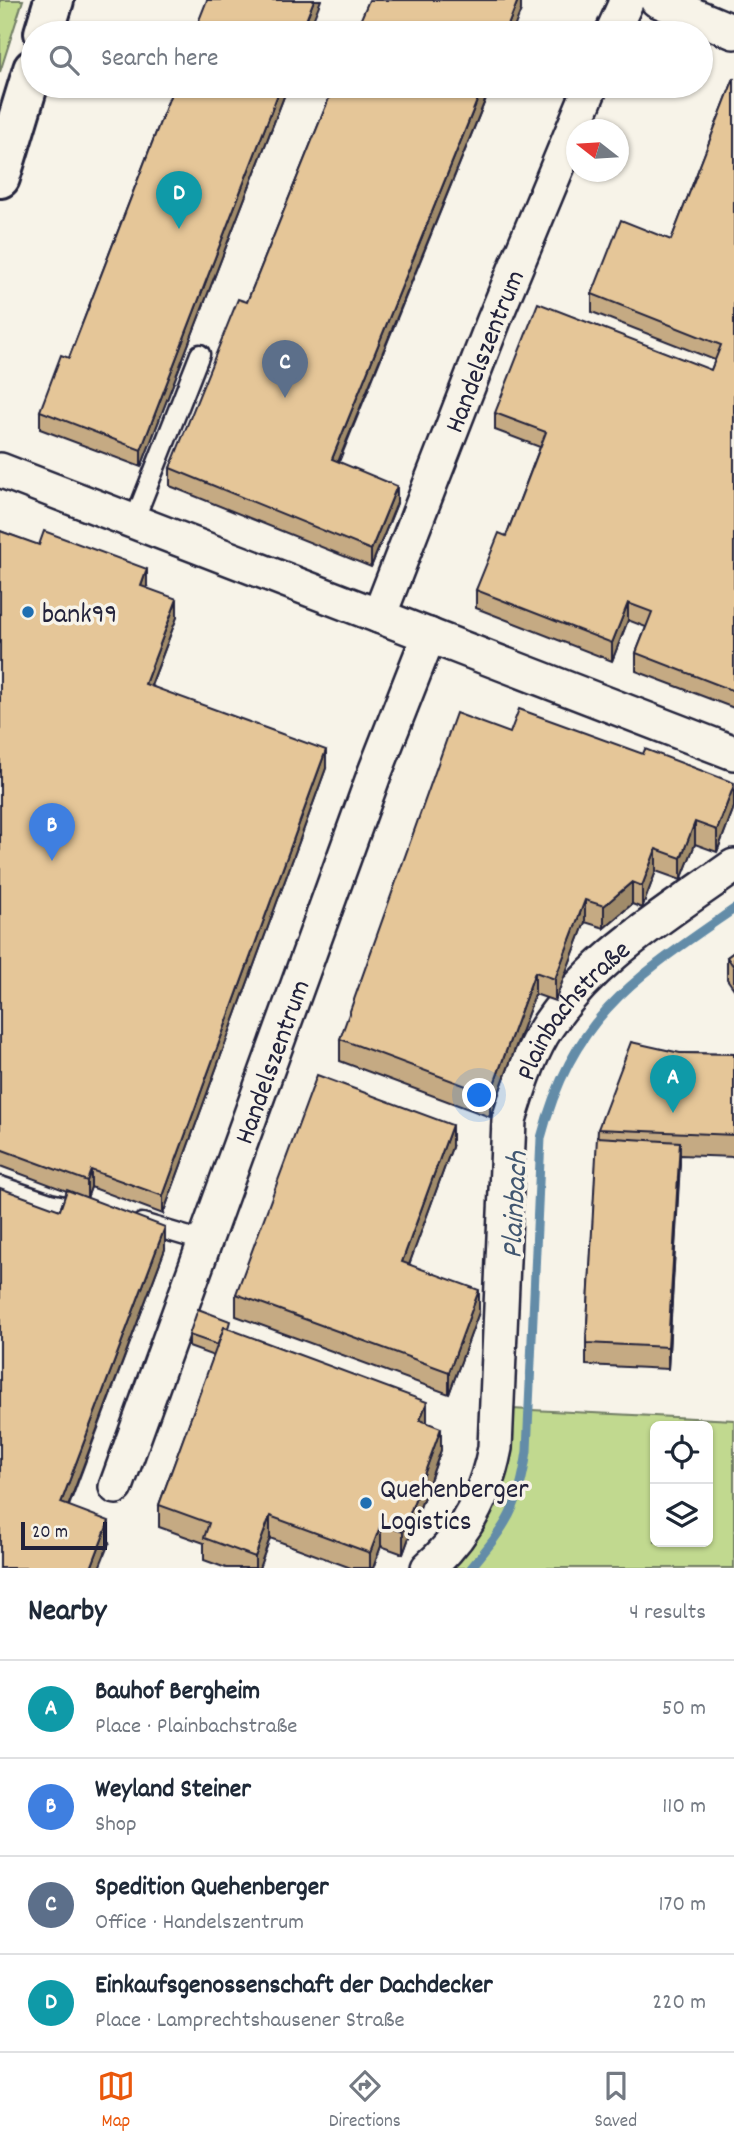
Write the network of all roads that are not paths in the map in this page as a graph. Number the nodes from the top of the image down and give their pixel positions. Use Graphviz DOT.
graph roads {
  1 [pos="54,0"];
  2 [pos="627,0"];
  3 [pos="657,0"];
  4 [pos="48,21"];
  5 [pos="617,21"];
  6 [pos="708,21"];
  7 [pos="713,23"];
  8 [pos="734,32"];
  9 [pos="24,98"];
  10 [pos="585,98"];
  11 [pos="0,177"];
  12 [pos="200,354"];
  13 [pos="0,470"];
  14 [pos="134,521"];
  15 [pos="379,616"];
  16 [pos="429,635"];
  17 [pos="734,753"];
  18 [pos="734,866"];
  19 [pos="0,1186"];
  20 [pos="103,1214"];
  21 [pos="125,1219"];
  22 [pos="206,1242"];
  23 [pos="116,1487"];
  24 [pos="428,1568"];
  1 -- 4 [label="main road"];
  2 -- 5 [label="street"];
  3 -- 6 [label="street"];
  7 -- 8 [label="street"];
  9 -- 11 [label="main road"];
  10 -- 15 [label="street, Handelszentrum"];
  12 -- 14 [label="lane"];
  13 -- 14 [label="street"];
  14 -- 15 [label="street"];
  15 -- 16 [label="street"];
  16 -- 17 [label="street"];
  16 -- 22 [label="street, Handelszentrum"];
  18 -- 24 [label="street, Plainbachstraße"];
  19 -- 20 [label="lane"];
  21 -- 22 [label="lane"];
  22 -- 23 [label="street, Handelszentrum"];
}
